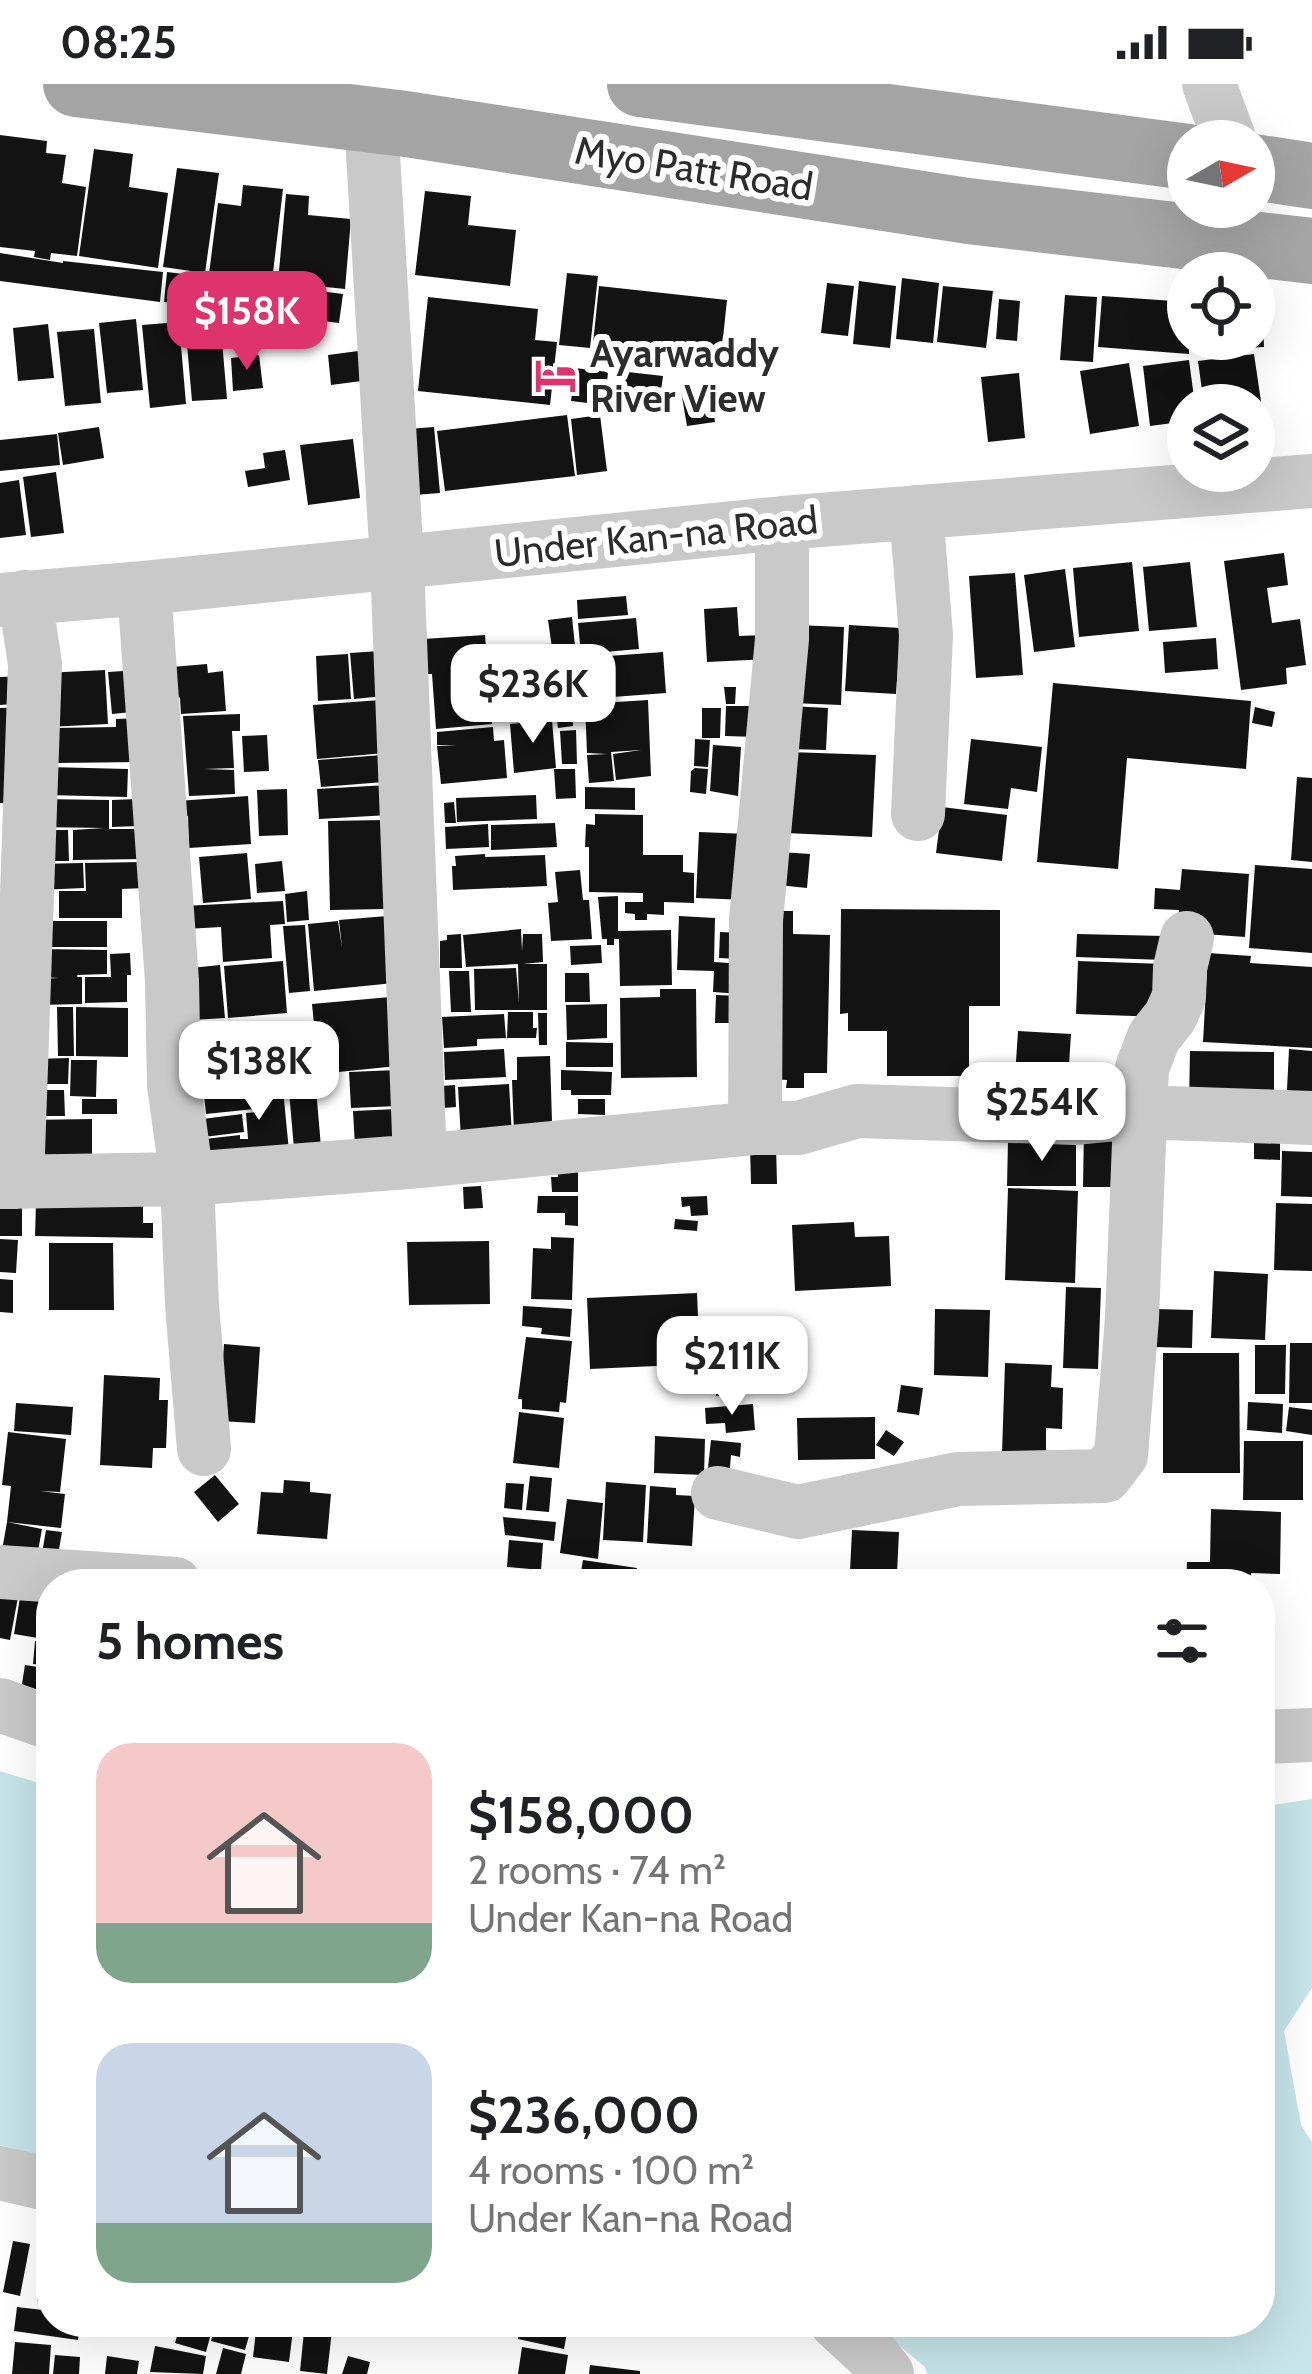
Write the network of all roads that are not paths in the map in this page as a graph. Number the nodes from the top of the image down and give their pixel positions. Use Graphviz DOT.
graph roads {
  1 [pos="76,84"];
  2 [pos="640,84"];
  3 [pos="1210,84"];
  4 [pos="404,110"];
  5 [pos="1223,120"];
  6 [pos="951,125"];
  7 [pos="1167,154"];
  8 [pos="1275,170"];
  9 [pos="1312,176"];
  10 [pos="940,207"];
  11 [pos="1312,251"];
  12 [pos="1311,489"];
  13 [pos="916,512"];
  14 [pos="782,523"];
  15 [pos="397,562"];
  16 [pos="143,588"];
  17 [pos="12,598"];
  18 [pos="918,814"];
  19 [pos="1187,938"];
  20 [pos="1138,1112"];
  21 [pos="1312,1118"];
  22 [pos="755,1128"];
  23 [pos="420,1161"];
  24 [pos="187,1180"];
  25 [pos="9,1182"];
  26 [pos="204,1449"];
  27 [pos="718,1492"];
  28 [pos="0,1572"];
  29 [pos="36,1574"];
  30 [pos="0,1705"];
  31 [pos="36,1718"];
  32 [pos="1312,1736"];
  33 [pos="1275,1737"];
  34 [pos="0,2173"];
  35 [pos="36,2181"];
  36 [pos="852,2337"];
  37 [pos="887,2374"];
  1 -- 4 [label="main road, Myo Patt Road"];
  2 -- 6 [label="main road, Myo Patt Road"];
  3 -- 5 [label="street"];
  4 -- 10 [label="main road, Myo Patt Road"];
  4 -- 15 [label="street"];
  6 -- 7 [label="main road, Myo Patt Road"];
  6 -- 10 [label="main road"];
  8 -- 9 [label="main road"];
  10 -- 11 [label="main road, Myo Patt Road"];
  12 -- 13 [label="street, Under Kan-na Road"];
  13 -- 14 [label="street, Under Kan-na Road"];
  13 -- 18 [label="street"];
  14 -- 15 [label="street, Under Kan-na Road"];
  14 -- 22 [label="street"];
  15 -- 16 [label="street, Under Kan-na Road"];
  15 -- 23 [label="street"];
  16 -- 17 [label="street, Under Kan-na Road"];
  16 -- 24 [label="street"];
  17 -- 25 [label="street"];
  19 -- 20 [label="street"];
  20 -- 21 [label="street"];
  20 -- 22 [label="street"];
  20 -- 27 [label="street"];
  22 -- 23 [label="street"];
  23 -- 24 [label="street"];
  24 -- 25 [label="street"];
  24 -- 26 [label="street"];
  28 -- 29 [label="street"];
  30 -- 31 [label="street"];
  32 -- 33 [label="street"];
  34 -- 35 [label="street"];
  36 -- 37 [label="street"];
}
